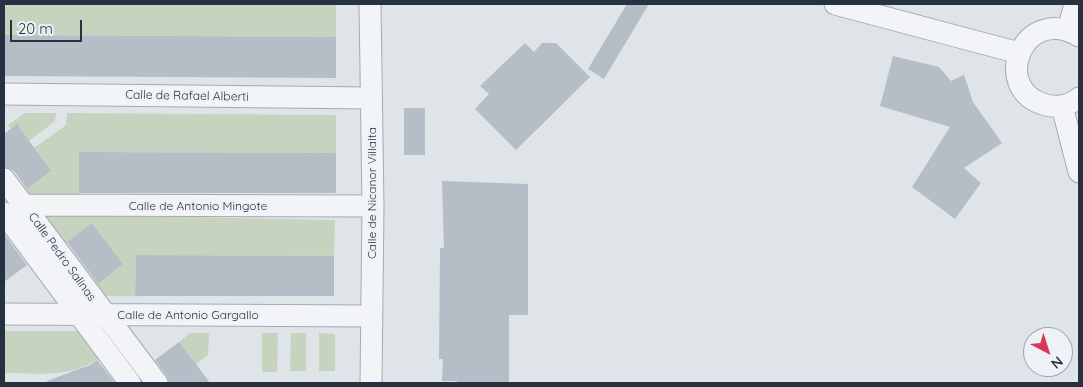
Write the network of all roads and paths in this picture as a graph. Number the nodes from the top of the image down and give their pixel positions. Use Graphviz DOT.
graph roads {
  1 [pos="370,4"];
  2 [pos="835,4"];
  3 [pos="1075,4"];
  4 [pos="1074,33"];
  5 [pos="1019,53"];
  6 [pos="4,94"];
  7 [pos="371,98"];
  8 [pos="1071,102"];
  9 [pos="1079,172"];
  10 [pos="4,179"];
  11 [pos="24,206"];
  12 [pos="373,206"];
  13 [pos="4,213"];
  14 [pos="4,314"];
  15 [pos="78,315"];
  16 [pos="105,315"];
  17 [pos="372,316"];
  18 [pos="130,383"];
  19 [pos="157,383"];
  20 [pos="371,383"];
  1 -- 7 [label="street, Calle de Nicanor Villalta"];
  2 -- 5 [label="street"];
  3 -- 4 [label="street"];
  4 -- 5 [label="street"];
  5 -- 8 [label="street"];
  6 -- 7 [label="street, Calle de Rafael Alberti"];
  7 -- 12 [label="street, Calle de Nicanor Villalta"];
  8 -- 9 [label="street"];
  10 -- 11 [label="street, Calle Pedro Salinas"];
  11 -- 12 [label="street, Calle de Antonio Mingote"];
  11 -- 16 [label="street, Calle Pedro Salinas"];
  12 -- 17 [label="street, Calle de Nicanor Villalta"];
  13 -- 15 [label="street, Calle Pedro Salinas"];
  14 -- 15 [label="street, Calle de Antonio Gargallo"];
  15 -- 16 [label="street, Calle de Antonio Gargallo"];
  15 -- 18 [label="street, Calle Pedro Salinas"];
  16 -- 17 [label="street, Calle de Antonio Gargallo"];
  16 -- 19 [label="street, Calle Pedro Salinas"];
  17 -- 20 [label="street, Calle de Nicanor Villalta"];
}
